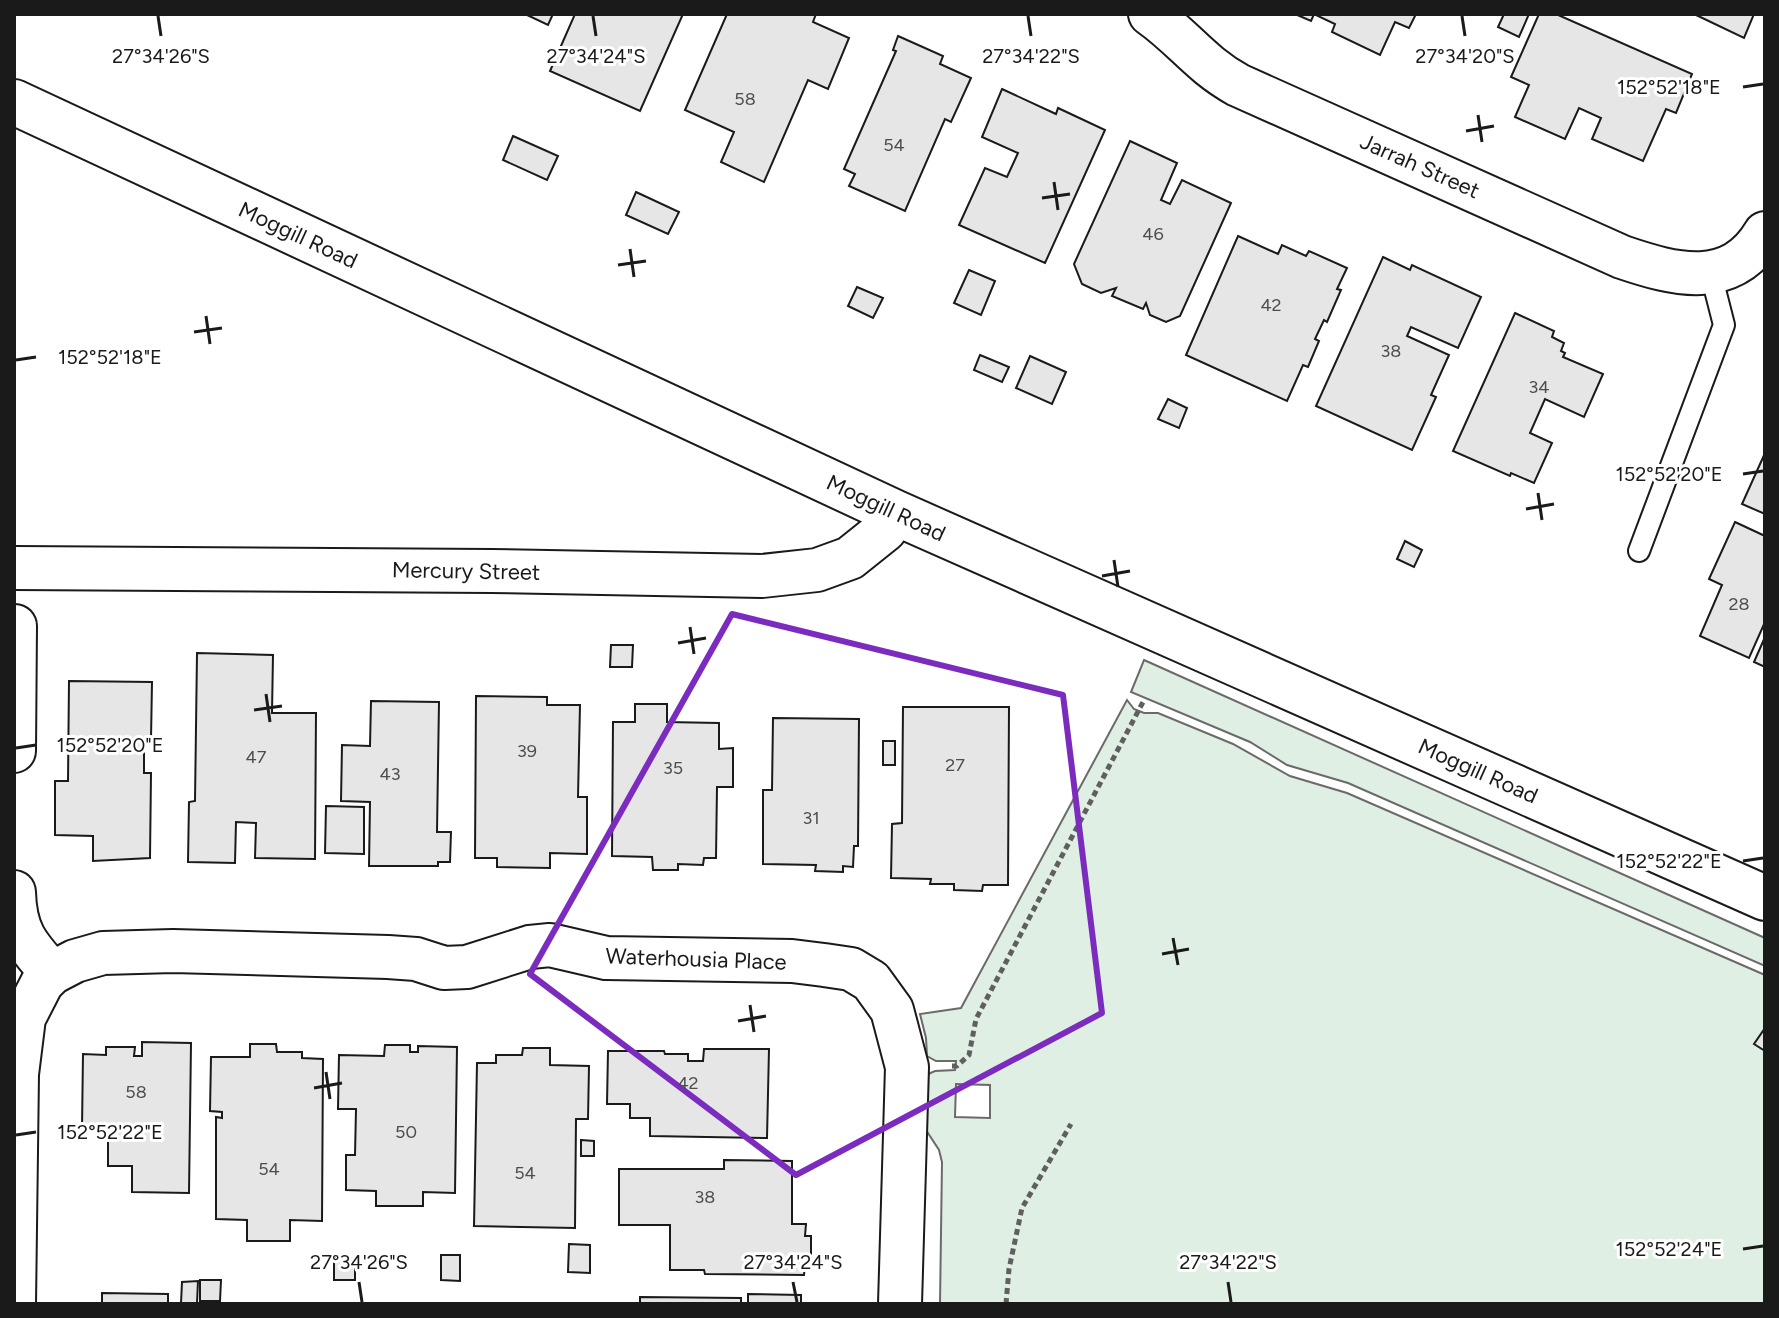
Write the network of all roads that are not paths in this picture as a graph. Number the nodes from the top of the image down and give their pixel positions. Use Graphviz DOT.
graph roads {
  1 [pos="1150,14"];
  2 [pos="14,102"];
  3 [pos="1765,233"];
  4 [pos="1711,274"];
  5 [pos="896,513"];
  6 [pos="1639,551"];
  7 [pos="14,568"];
  8 [pos="15,626"];
  9 [pos="14,751"];
  10 [pos="14,892"];
  11 [pos="1765,898"];
  12 [pos="52,973"];
  13 [pos="14,1304"];
  14 [pos="900,1304"];
  1 -- 4 [label="street, Jarrah Street"];
  2 -- 5 [label="main road, Moggill Road"];
  3 -- 4 [label="street, Jarrah Street"];
  4 -- 6 [label="lane"];
  5 -- 7 [label="street, Mercury Street"];
  5 -- 11 [label="main road, Moggill Road"];
  8 -- 9 [label="street"];
  10 -- 12 [label="street"];
  12 -- 13 [label="street"];
  12 -- 14 [label="street, Waterhousia Place"];
}
